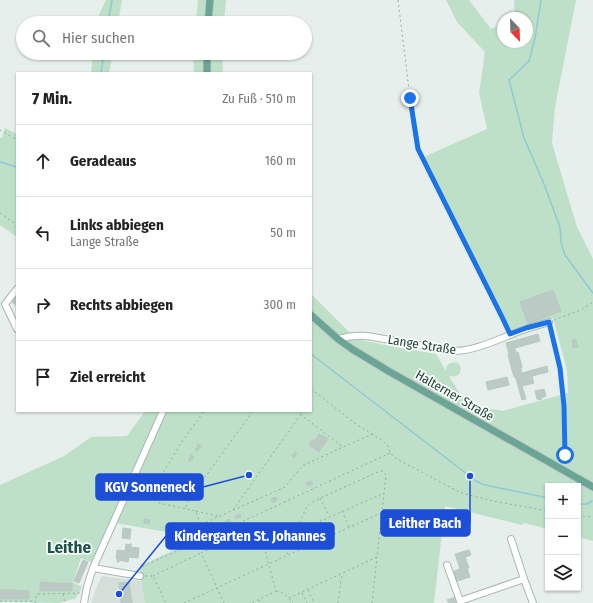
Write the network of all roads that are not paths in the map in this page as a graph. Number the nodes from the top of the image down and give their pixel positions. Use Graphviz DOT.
graph roads {
  1 [pos="210,0"];
  2 [pos="209,16"];
  3 [pos="207,60"];
  4 [pos="207,72"];
  5 [pos="16,290"];
  6 [pos="312,316"];
  7 [pos="549,322"];
  8 [pos="16,326"];
  9 [pos="338,339"];
  10 [pos="163,412"];
  11 [pos="593,487"];
  12 [pos="511,539"];
  13 [pos="447,565"];
  14 [pos="93,568"];
  15 [pos="138,576"];
  16 [pos="524,579"];
  17 [pos="82,602"];
  18 [pos="533,603"];
  1 -- 2 [label="main road"];
  3 -- 4 [label="main road"];
  5 -- 8 [label="street"];
  6 -- 9 [label="main road, Halterner Straße"];
  7 -- 9 [label="street, Lange Straße"];
  9 -- 11 [label="main road, Halterner Straße"];
  10 -- 14 [label="street"];
  12 -- 16 [label="street"];
  13 -- 16 [label="street"];
  14 -- 15 [label="street"];
  14 -- 17 [label="street"];
  16 -- 18 [label="street"];
}
